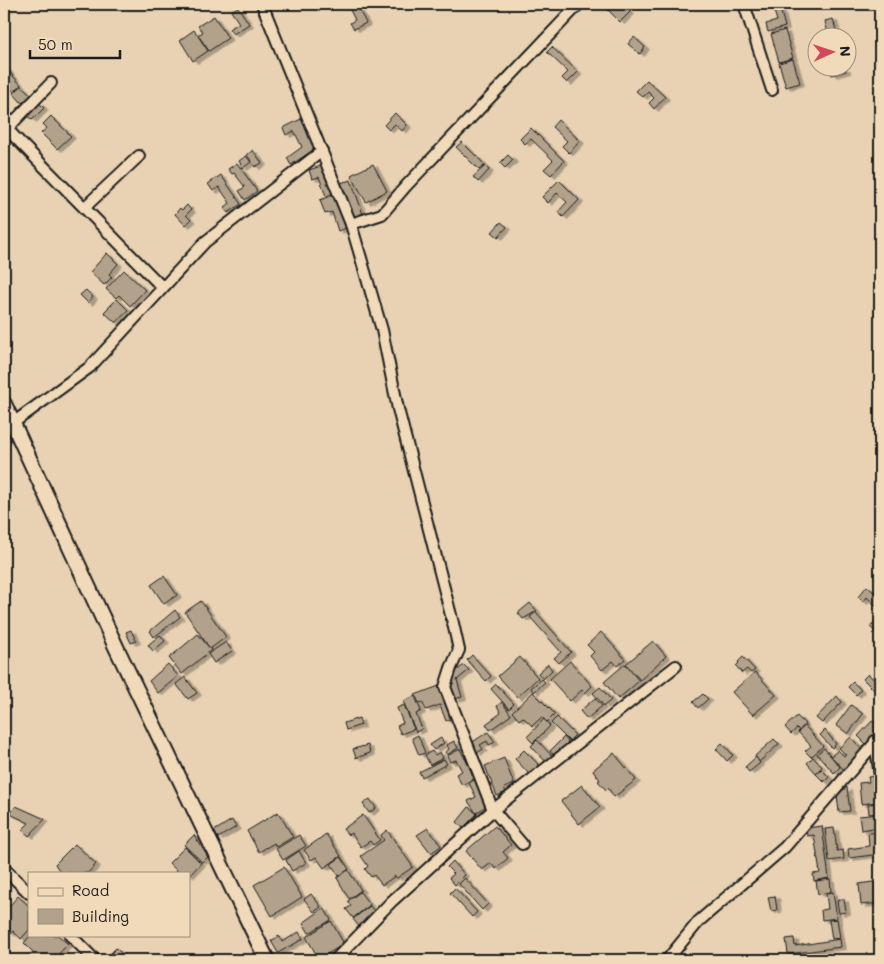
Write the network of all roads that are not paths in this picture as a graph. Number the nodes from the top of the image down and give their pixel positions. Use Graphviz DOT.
graph roads {
  1 [pos="262,4"];
  2 [pos="579,4"];
  3 [pos="744,4"];
  4 [pos="51,83"];
  5 [pos="772,90"];
  6 [pos="5,128"];
  7 [pos="322,151"];
  8 [pos="139,156"];
  9 [pos="85,207"];
  10 [pos="351,224"];
  11 [pos="162,287"];
  12 [pos="4,404"];
  13 [pos="13,423"];
  14 [pos="676,666"];
  15 [pos="878,739"];
  16 [pos="880,776"];
  17 [pos="493,810"];
  18 [pos="522,844"];
  19 [pos="4,868"];
  20 [pos="28,892"];
  21 [pos="71,936"];
  22 [pos="95,960"];
  23 [pos="267,960"];
  24 [pos="334,960"];
  25 [pos="667,960"];
  1 -- 7 [label="street"];
  2 -- 10 [label="street"];
  3 -- 5 [label="street"];
  4 -- 6 [label="street"];
  6 -- 9 [label="street"];
  7 -- 10 [label="street"];
  7 -- 11 [label="street"];
  8 -- 9 [label="street"];
  9 -- 11 [label="street"];
  10 -- 17 [label="street"];
  11 -- 13 [label="street"];
  12 -- 13 [label="street"];
  13 -- 23 [label="street"];
  14 -- 17 [label="street"];
  15 -- 16 [label="street"];
  15 -- 25 [label="street"];
  17 -- 18 [label="street"];
  17 -- 24 [label="street"];
  19 -- 20 [label="street"];
  21 -- 22 [label="street"];
}
